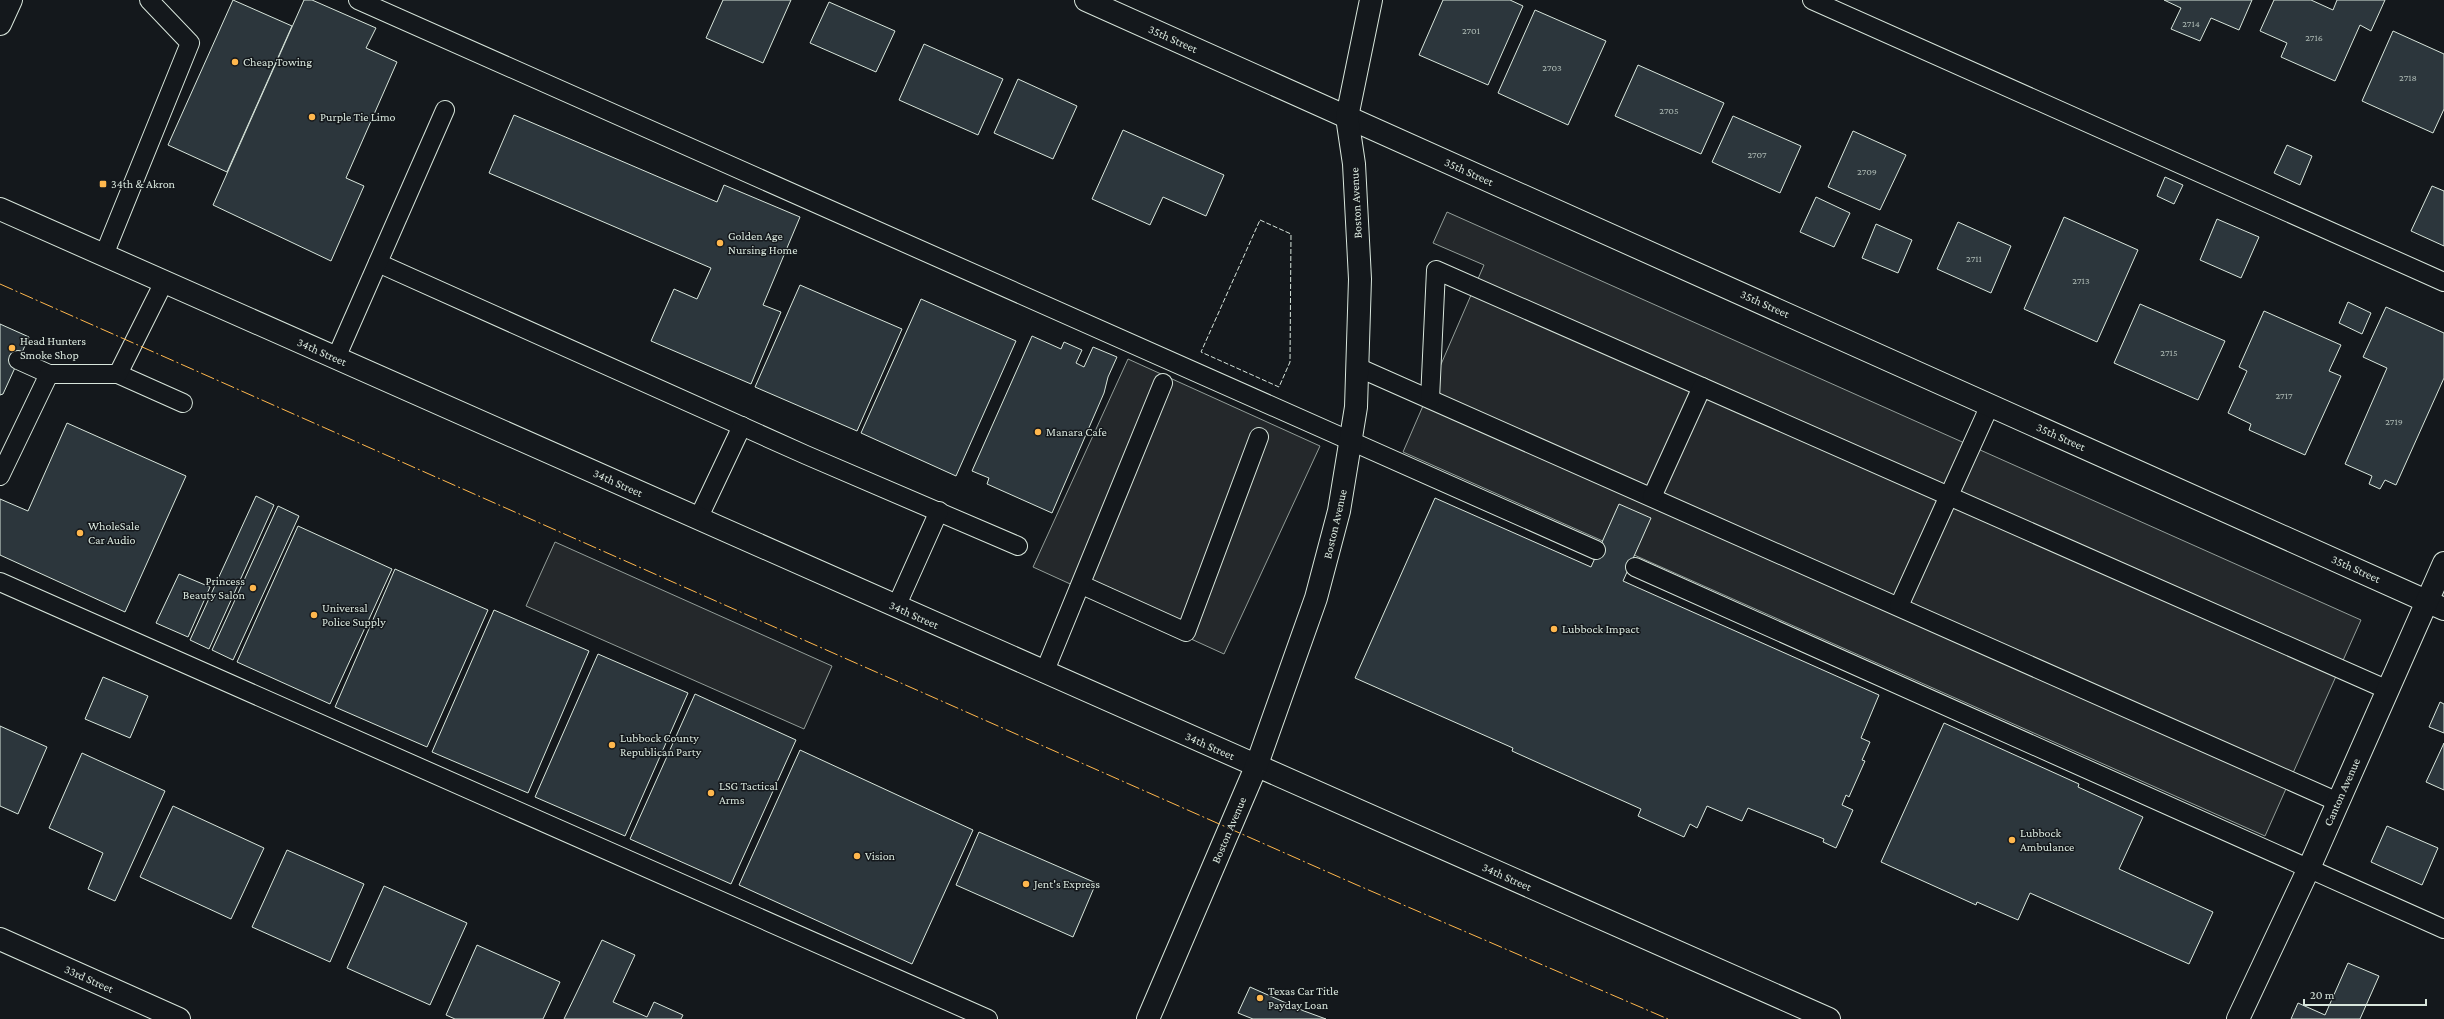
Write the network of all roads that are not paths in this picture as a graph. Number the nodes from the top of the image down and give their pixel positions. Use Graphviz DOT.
graph roads {
  1 [pos="11,0"];
  2 [pos="149,0"];
  3 [pos="358,0"];
  4 [pos="1086,0"];
  5 [pos="1370,0"];
  6 [pos="1812,0"];
  7 [pos="0,24"];
  8 [pos="445,110"];
  9 [pos="1347,117"];
  10 [pos="0,209"];
  11 [pos="104,255"];
  12 [pos="378,263"];
  13 [pos="164,282"];
  14 [pos="2444,282"];
  15 [pos="336,358"];
  16 [pos="18,360"];
  17 [pos="1357,367"];
  18 [pos="49,374"];
  19 [pos="118,374"];
  20 [pos="1163,383"];
  21 [pos="1702,387"];
  22 [pos="1430,399"];
  23 [pos="183,403"];
  24 [pos="1990,405"];
  25 [pos="742,426"];
  26 [pos="1258,438"];
  27 [pos="1352,441"];
  28 [pos="0,476"];
  29 [pos="1948,496"];
  30 [pos="1652,497"];
  31 [pos="939,512"];
  32 [pos="698,519"];
  33 [pos="1018,546"];
  34 [pos="1596,550"];
  35 [pos="2444,563"];
  36 [pos="1635,567"];
  37 [pos="0,582"];
  38 [pos="1082,585"];
  39 [pos="2436,605"];
  40 [pos="1899,606"];
  41 [pos="896,607"];
  42 [pos="1044,673"];
  43 [pos="2388,690"];
  44 [pos="1256,766"];
  45 [pos="2338,802"];
  46 [pos="2309,868"];
  47 [pos="2444,929"];
  48 [pos="0,939"];
  49 [pos="179,1019"];
  50 [pos="988,1019"];
  51 [pos="1148,1019"];
  52 [pos="1829,1019"];
  53 [pos="2238,1019"];
  1 -- 7 [label="street"];
  2 -- 11 [label="lane"];
  3 -- 27 [label="lane"];
  4 -- 9 [label="street, 35th Street"];
  5 -- 9 [label="street, Boston Avenue"];
  6 -- 14 [label="lane"];
  8 -- 12 [label="lane"];
  9 -- 17 [label="street, Boston Avenue"];
  9 -- 24 [label="street, 35th Street"];
  10 -- 11 [label="street, 34th Street"];
  11 -- 13 [label="street, 34th Street"];
  12 -- 15 [label="lane"];
  12 -- 25 [label="lane"];
  13 -- 15 [label="street, 34th Street"];
  13 -- 19 [label="lane"];
  15 -- 32 [label="street, 34th Street"];
  16 -- 18 [label="lane"];
  17 -- 22 [label="lane"];
  17 -- 27 [label="street, Boston Avenue"];
  18 -- 19 [label="lane"];
  18 -- 28 [label="lane"];
  19 -- 23 [label="lane"];
  20 -- 38 [label="lane"];
  21 -- 22 [label="lane"];
  21 -- 29 [label="lane"];
  21 -- 30 [label="lane"];
  22 -- 30 [label="lane"];
  24 -- 29 [label="lane"];
  24 -- 39 [label="street, 35th Street"];
  25 -- 31 [label="lane"];
  25 -- 32 [label="lane"];
  26 -- 38 [label="lane"];
  27 -- 34 [label="lane"];
  27 -- 44 [label="street, Boston Avenue"];
  29 -- 40 [label="lane"];
  29 -- 43 [label="lane"];
  30 -- 40 [label="lane"];
  31 -- 33 [label="lane"];
  31 -- 41 [label="lane"];
  32 -- 41 [label="street, 34th Street"];
  35 -- 39 [label="street, Canton Avenue"];
  36 -- 46 [label="lane"];
  37 -- 50 [label="lane"];
  38 -- 42 [label="lane"];
  39 -- 43 [label="street, Canton Avenue"];
  40 -- 45 [label="lane"];
  41 -- 42 [label="street, 34th Street"];
  42 -- 44 [label="street, 34th Street"];
  43 -- 45 [label="street, Canton Avenue"];
  44 -- 51 [label="street, Boston Avenue"];
  44 -- 52 [label="street, 34th Street"];
  45 -- 46 [label="street, Canton Avenue"];
  46 -- 47 [label="lane"];
  46 -- 53 [label="street, Canton Avenue"];
  48 -- 49 [label="street, 33rd Street"];
}
